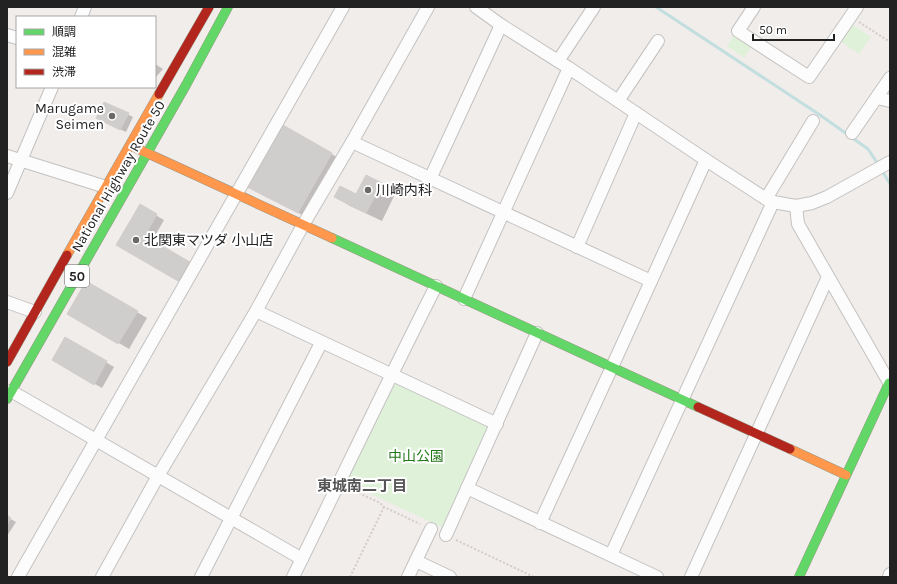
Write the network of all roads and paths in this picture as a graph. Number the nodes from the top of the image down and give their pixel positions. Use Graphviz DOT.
graph roads {
  1 [pos="86,7"];
  2 [pos="209,7"];
  3 [pos="228,7"];
  4 [pos="343,7"];
  5 [pos="428,7"];
  6 [pos="476,7"];
  7 [pos="594,7"];
  8 [pos="754,7"];
  9 [pos="853,12"];
  10 [pos="82,16"];
  11 [pos="501,25"];
  12 [pos="658,41"];
  13 [pos="890,42"];
  14 [pos="558,61"];
  15 [pos="569,68"];
  16 [pos="890,78"];
  17 [pos="52,88"];
  18 [pos="877,98"];
  19 [pos="618,101"];
  20 [pos="890,101"];
  21 [pos="636,113"];
  22 [pos="813,121"];
  23 [pos="852,133"];
  24 [pos="352,142"];
  25 [pos="129,145"];
  26 [pos="147,154"];
  27 [pos="7,156"];
  28 [pos="21,160"];
  29 [pos="706,160"];
  30 [pos="883,166"];
  31 [pos="430,179"];
  32 [pos="106,187"];
  33 [pos="7,193"];
  34 [pos="237,194"];
  35 [pos="770,200"];
  36 [pos="796,206"];
  37 [pos="503,213"];
  38 [pos="303,225"];
  39 [pos="577,247"];
  40 [pos="828,277"];
  41 [pos="651,281"];
  42 [pos="436,286"];
  43 [pos="464,299"];
  44 [pos="7,302"];
  45 [pos="256,311"];
  46 [pos="35,312"];
  47 [pos="537,333"];
  48 [pos="321,342"];
  49 [pos="7,362"];
  50 [pos="612,368"];
  51 [pos="391,374"];
  52 [pos="890,383"];
  53 [pos="9,395"];
  54 [pos="682,400"];
  55 [pos="497,424"];
  56 [pos="757,435"];
  57 [pos="96,440"];
  58 [pos="846,475"];
  59 [pos="158,476"];
  60 [pos="339,484"];
  61 [pos="467,488"];
  62 [pos="384,507"];
  63 [pos="232,519"];
  64 [pos="540,523"];
  65 [pos="431,529"];
  66 [pos="446,535"];
  67 [pos="611,555"];
  68 [pos="302,559"];
  69 [pos="416,561"];
  70 [pos="890,574"];
  71 [pos="18,577"];
  72 [pos="102,577"];
  73 [pos="201,577"];
  74 [pos="293,577"];
  75 [pos="350,577"];
  76 [pos="408,577"];
  77 [pos="450,577"];
  78 [pos="534,577"];
  79 [pos="657,577"];
  80 [pos="691,577"];
  81 [pos="798,577"];
  82 [pos="889,577"];
  1 -- 10 [label="street"];
  2 -- 25 [label="main road, National Highway Route 50 / 50"];
  3 -- 26 [label="main road, National Highway Route 50 / 50"];
  4 -- 34 [label="street"];
  5 -- 24 [label="street"];
  6 -- 11 [label="street"];
  7 -- 14 [label="street"];
  8 -- 9 [label="street"];
  9 -- 13 [label="path"];
  11 -- 14 [label="street"];
  11 -- 31 [label="street"];
  12 -- 19 [label="street"];
  14 -- 15 [label="street"];
  15 -- 19 [label="street"];
  15 -- 37 [label="street"];
  16 -- 18 [label="street"];
  17 -- 28 [label="street"];
  18 -- 20 [label="street"];
  18 -- 23 [label="street"];
  19 -- 21 [label="street"];
  21 -- 29 [label="street"];
  21 -- 39 [label="street"];
  22 -- 35 [label="street"];
  24 -- 31 [label="street"];
  24 -- 38 [label="street"];
  25 -- 26 [label="main road"];
  25 -- 32 [label="main road, National Highway Route 50 / 50"];
  26 -- 34 [label="main road"];
  26 -- 53 [label="main road, National Highway Route 50 / 50"];
  27 -- 28 [label="street"];
  28 -- 32 [label="street"];
  28 -- 33 [label="street"];
  29 -- 35 [label="street"];
  29 -- 41 [label="street"];
  30 -- 36 [label="street"];
  31 -- 37 [label="street"];
  32 -- 46 [label="main road, National Highway Route 50 / 50"];
  34 -- 38 [label="main road"];
  34 -- 57 [label="street"];
  35 -- 36 [label="street"];
  35 -- 54 [label="street"];
  36 -- 40 [label="street"];
  37 -- 39 [label="street"];
  37 -- 43 [label="street"];
  38 -- 42 [label="main road"];
  38 -- 45 [label="street"];
  39 -- 41 [label="street"];
  40 -- 52 [label="street"];
  40 -- 56 [label="street"];
  41 -- 50 [label="street"];
  42 -- 43 [label="main road"];
  42 -- 51 [label="street"];
  43 -- 47 [label="main road"];
  44 -- 46 [label="street"];
  45 -- 48 [label="street"];
  45 -- 59 [label="street"];
  46 -- 49 [label="main road, National Highway Route 50 / 50"];
  47 -- 50 [label="main road"];
  47 -- 55 [label="street"];
  48 -- 51 [label="street"];
  48 -- 63 [label="street"];
  50 -- 54 [label="main road"];
  50 -- 64 [label="street"];
  51 -- 55 [label="street"];
  51 -- 60 [label="street"];
  52 -- 58 [label="main road"];
  53 -- 57 [label="street"];
  54 -- 56 [label="main road"];
  54 -- 67 [label="street"];
  55 -- 61 [label="street"];
  56 -- 58 [label="main road"];
  56 -- 80 [label="street"];
  57 -- 59 [label="street"];
  57 -- 71 [label="street"];
  58 -- 81 [label="main road"];
  59 -- 63 [label="street"];
  59 -- 72 [label="street"];
  60 -- 62 [label="path"];
  60 -- 68 [label="street"];
  61 -- 64 [label="street"];
  61 -- 66 [label="street"];
  62 -- 65 [label="path"];
  62 -- 75 [label="path"];
  63 -- 68 [label="street"];
  63 -- 73 [label="street"];
  64 -- 67 [label="street"];
  65 -- 69 [label="street"];
  66 -- 78 [label="path"];
  67 -- 79 [label="street"];
  68 -- 74 [label="street"];
  69 -- 76 [label="street"];
  69 -- 77 [label="street"];
  70 -- 82 [label="street"];
}
